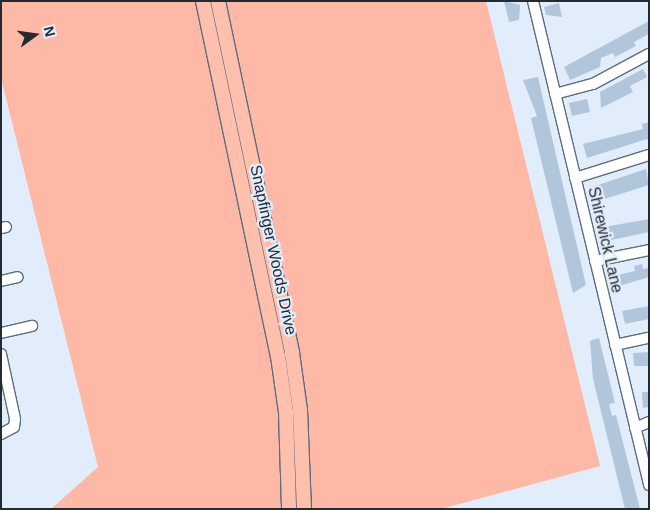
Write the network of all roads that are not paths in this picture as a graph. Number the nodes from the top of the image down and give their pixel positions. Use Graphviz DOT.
graph roads {
  1 [pos="203,1"];
  2 [pos="218,1"];
  3 [pos="533,1"];
  4 [pos="649,54"];
  5 [pos="555,94"];
  6 [pos="649,155"];
  7 [pos="575,178"];
  8 [pos="649,250"];
  9 [pos="595,260"];
  10 [pos="18,277"];
  11 [pos="1,281"];
  12 [pos="32,326"];
  13 [pos="1,333"];
  14 [pos="649,338"];
  15 [pos="615,345"];
  16 [pos="1,354"];
  17 [pos="297,387"];
  18 [pos="283,390"];
  19 [pos="649,422"];
  20 [pos="635,428"];
  21 [pos="1,434"];
  22 [pos="649,485"];
  23 [pos="289,509"];
  24 [pos="304,509"];
  1 -- 18 [label="main road, Snapfinger Woods Drive"];
  2 -- 17 [label="main road, Snapfinger Woods Drive"];
  3 -- 5 [label="street, Shirewick Lane"];
  4 -- 5 [label="street"];
  5 -- 7 [label="street, Shirewick Lane"];
  6 -- 7 [label="street"];
  7 -- 9 [label="street, Shirewick Lane"];
  8 -- 9 [label="street"];
  9 -- 15 [label="street, Shirewick Lane"];
  10 -- 11 [label="street"];
  12 -- 13 [label="street"];
  14 -- 15 [label="street"];
  15 -- 20 [label="street, Shirewick Lane"];
  16 -- 21 [label="street"];
  17 -- 18 [label="street"];
  17 -- 24 [label="main road, Snapfinger Woods Drive"];
  18 -- 23 [label="main road, Snapfinger Woods Drive"];
  19 -- 20 [label="street"];
  20 -- 22 [label="street, Shirewick Lane"];
}
